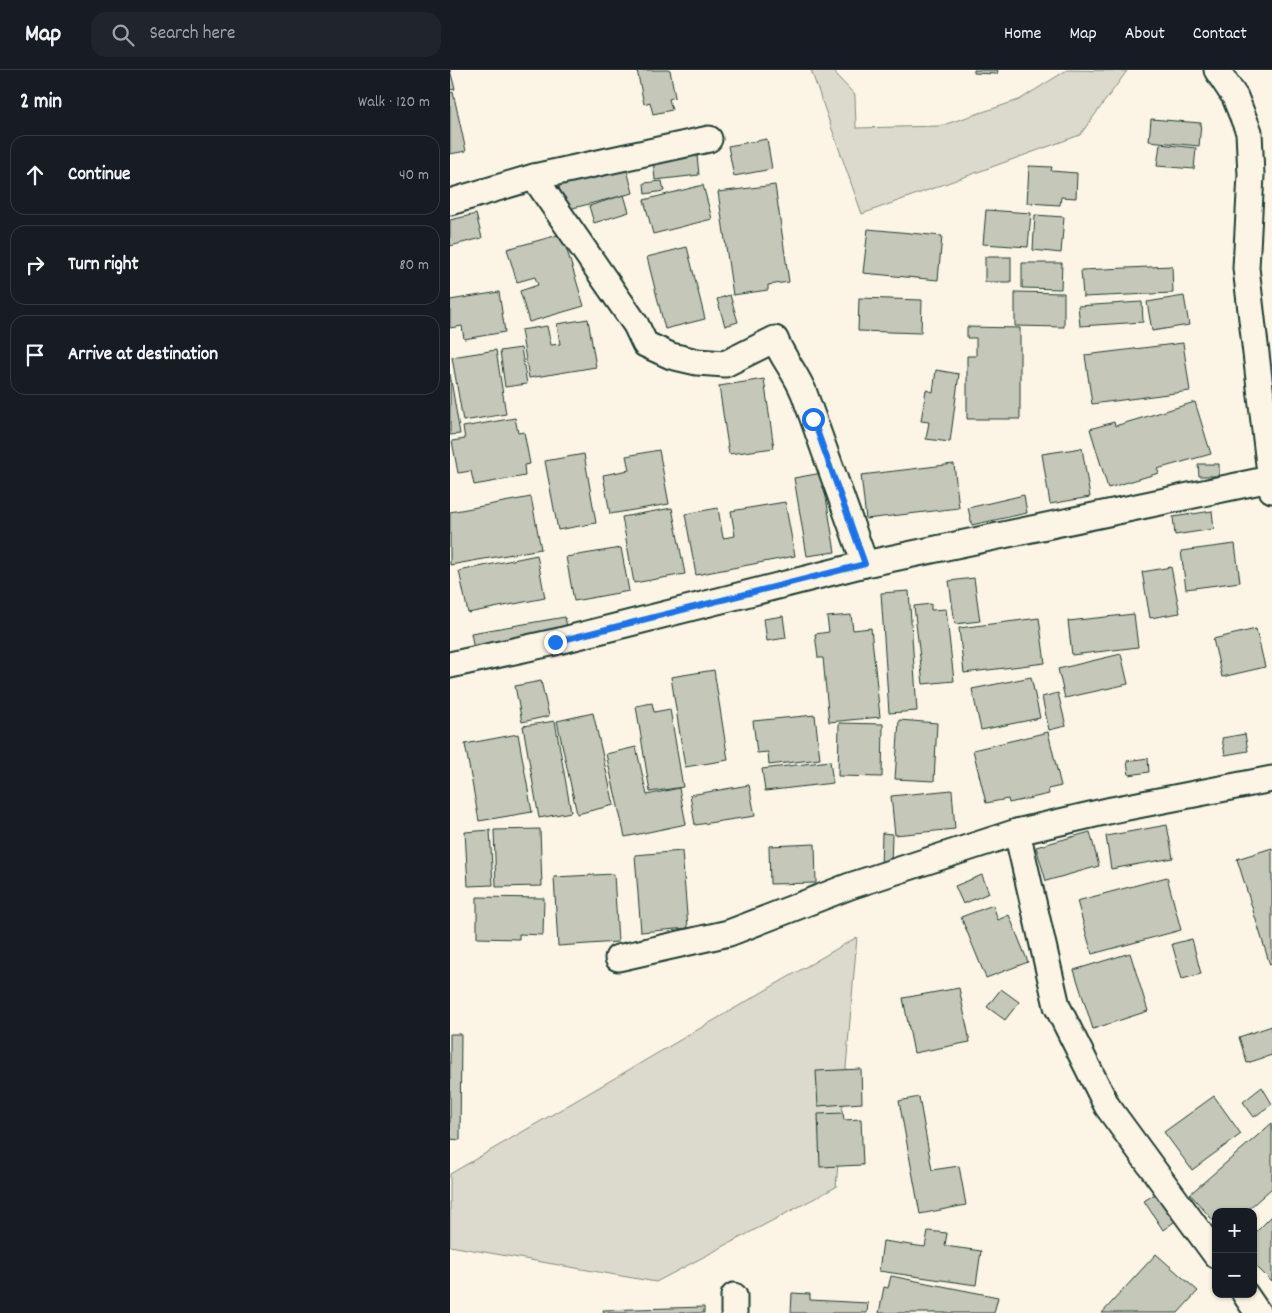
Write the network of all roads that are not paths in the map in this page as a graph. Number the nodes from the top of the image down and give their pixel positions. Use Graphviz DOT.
graph roads {
  1 [pos="1217,70"];
  2 [pos="709,139"];
  3 [pos="534,177"];
  4 [pos="450,202"];
  5 [pos="1265,359"];
  6 [pos="1271,484"];
  7 [pos="865,564"];
  8 [pos="450,665"];
  9 [pos="1272,779"];
  10 [pos="1017,832"];
  11 [pos="618,958"];
  12 [pos="1215,1253"];
  13 [pos="1248,1298"];
  14 [pos="1258,1313"];
  1 -- 5 [label="street"];
  2 -- 3 [label="street"];
  3 -- 4 [label="street"];
  3 -- 7 [label="street"];
  5 -- 6 [label="street"];
  6 -- 7 [label="street"];
  7 -- 8 [label="street"];
  9 -- 10 [label="street"];
  10 -- 11 [label="street"];
  10 -- 12 [label="street"];
  13 -- 14 [label="street"];
}
